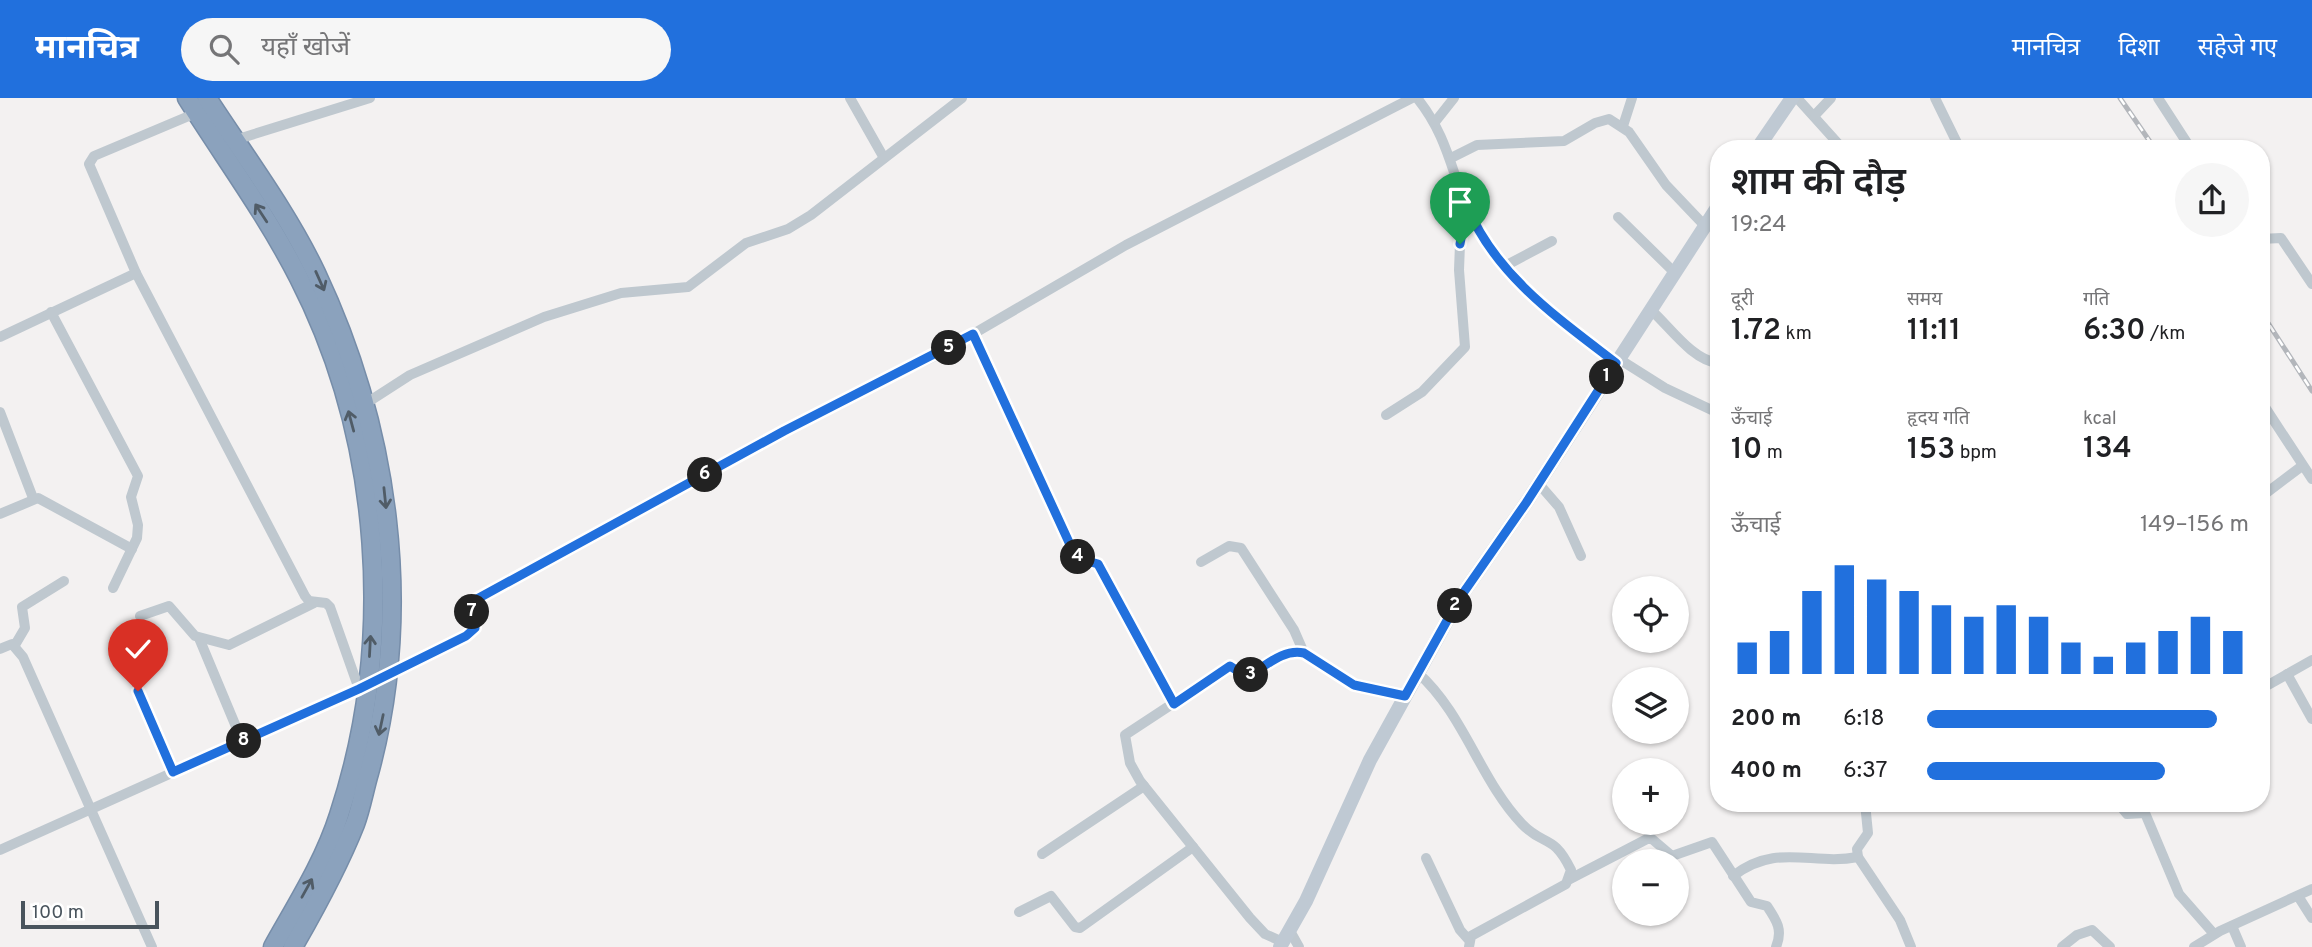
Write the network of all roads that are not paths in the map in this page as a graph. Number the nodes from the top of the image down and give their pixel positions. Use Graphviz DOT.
graph roads {
  1 [pos="207,98"];
  2 [pos="370,98"];
  3 [pos="850,98"];
  4 [pos="962,98"];
  5 [pos="1412,98"];
  6 [pos="1418,98"];
  7 [pos="1454,98"];
  8 [pos="1632,98"];
  9 [pos="1795,98"];
  10 [pos="1831,98"];
  11 [pos="1935,98"];
  12 [pos="2158,98"];
  13 [pos="191,106"];
  14 [pos="1815,115"];
  15 [pos="1435,122"];
  16 [pos="1623,126"];
  17 [pos="234,140"];
  18 [pos="1764,140"];
  19 [pos="1836,140"];
  20 [pos="1956,140"];
  21 [pos="2185,140"];
  22 [pos="884,158"];
  23 [pos="1451,158"];
  24 [pos="1467,206"];
  25 [pos="1618,217"];
  26 [pos="1710,218"];
  27 [pos="1705,226"];
  28 [pos="2270,239"];
  29 [pos="1552,241"];
  30 [pos="1505,266"];
  31 [pos="136,273"];
  32 [pos="1675,273"];
  33 [pos="2312,284"];
  34 [pos="1651,310"];
  35 [pos="51,312"];
  36 [pos="973,334"];
  37 [pos="0,337"];
  38 [pos="1618,361"];
  39 [pos="1710,362"];
  40 [pos="365,404"];
  41 [pos="1710,408"];
  42 [pos="0,412"];
  43 [pos="1386,415"];
  44 [pos="2270,415"];
  45 [pos="2302,466"];
  46 [pos="2312,479"];
  47 [pos="1539,484"];
  48 [pos="2270,490"];
  49 [pos="33,498"];
  50 [pos="0,514"];
  51 [pos="132,549"];
  52 [pos="1581,556"];
  53 [pos="1201,562"];
  54 [pos="64,581"];
  55 [pos="113,588"];
  56 [pos="314,603"];
  57 [pos="140,616"];
  58 [pos="200,638"];
  59 [pos="15,645"];
  60 [pos="145,646"];
  61 [pos="0,649"];
  62 [pos="1304,653"];
  63 [pos="2312,660"];
  64 [pos="1418,673"];
  65 [pos="388,674"];
  66 [pos="2287,674"];
  67 [pos="2270,684"];
  68 [pos="364,687"];
  69 [pos="1405,696"];
  70 [pos="1174,704"];
  71 [pos="2312,719"];
  72 [pos="242,741"];
  73 [pos="173,772"];
  74 [pos="1144,786"];
  75 [pos="90,809"];
  76 [pos="1866,812"];
  77 [pos="2125,812"];
  78 [pos="1193,848"];
  79 [pos="0,850"];
  80 [pos="1042,854"];
  81 [pos="1858,857"];
  82 [pos="1426,858"];
  83 [pos="1733,876"];
  84 [pos="1570,879"];
  85 [pos="2312,889"];
  86 [pos="2298,896"];
  87 [pos="1019,912"];
  88 [pos="2312,918"];
  89 [pos="2232,926"];
  90 [pos="2214,934"];
  91 [pos="1284,940"];
  92 [pos="1469,943"];
  93 [pos="152,947"];
  94 [pos="273,947"];
  95 [pos="293,947"];
  96 [pos="1299,947"];
  97 [pos="1776,947"];
  98 [pos="1912,947"];
  99 [pos="2062,947"];
  100 [pos="2110,947"];
  101 [pos="2194,947"];
  102 [pos="2241,947"];
  1 -- 17 [label="highway"];
  2 -- 17 [label="street"];
  3 -- 22 [label="street"];
  4 -- 22 [label="street"];
  5 -- 36 [label="street"];
  6 -- 15 [label="street"];
  7 -- 15 [label="street"];
  8 -- 16 [label="street"];
  9 -- 14 [label="street"];
  9 -- 18 [label="street"];
  10 -- 14 [label="street"];
  11 -- 20 [label="street"];
  12 -- 21 [label="street"];
  13 -- 31 [label="street"];
  68 -- 13 [label="highway, one-way"];
  14 -- 19 [label="street"];
  15 -- 23 [label="street"];
  16 -- 23 [label="street"];
  16 -- 27 [label="street"];
  17 -- 40 [label="highway, one-way"];
  22 -- 40 [label="street"];
  23 -- 24 [label="street"];
  24 -- 30 [label="street"];
  24 -- 43 [label="street"];
  25 -- 32 [label="street"];
  26 -- 27 [label="street"];
  27 -- 32 [label="street"];
  28 -- 33 [label="street"];
  29 -- 30 [label="street"];
  30 -- 38 [label="street"];
  31 -- 35 [label="street"];
  31 -- 56 [label="street"];
  32 -- 34 [label="street"];
  34 -- 38 [label="street"];
  34 -- 39 [label="street"];
  35 -- 37 [label="street"];
  35 -- 51 [label="street"];
  36 -- 65 [label="street"];
  36 -- 70 [label="street"];
  38 -- 41 [label="street"];
  38 -- 47 [label="street"];
  40 -- 65 [label="highway, one-way"];
  42 -- 49 [label="street"];
  44 -- 45 [label="street"];
  45 -- 46 [label="street"];
  45 -- 48 [label="street"];
  47 -- 52 [label="street"];
  47 -- 64 [label="street"];
  49 -- 50 [label="street"];
  49 -- 51 [label="street"];
  51 -- 55 [label="street"];
  53 -- 62 [label="street"];
  54 -- 59 [label="street"];
  56 -- 58 [label="street"];
  56 -- 68 [label="street"];
  57 -- 58 [label="street"];
  58 -- 72 [label="street"];
  59 -- 61 [label="street"];
  59 -- 75 [label="street"];
  60 -- 73 [label="street"];
  62 -- 69 [label="street"];
  62 -- 70 [label="street"];
  63 -- 66 [label="street"];
  64 -- 69 [label="street"];
  64 -- 84 [label="street"];
  65 -- 68 [label="street"];
  65 -- 95 [label="highway, one-way"];
  66 -- 67 [label="street"];
  66 -- 71 [label="street"];
  68 -- 72 [label="street"];
  94 -- 68 [label="highway, one-way"];
  69 -- 91 [label="street"];
  70 -- 74 [label="street"];
  72 -- 73 [label="street"];
  73 -- 75 [label="street"];
  74 -- 78 [label="street"];
  74 -- 80 [label="street"];
  75 -- 79 [label="street"];
  75 -- 93 [label="street"];
  76 -- 81 [label="street"];
  77 -- 90 [label="street"];
  78 -- 87 [label="street"];
  78 -- 91 [label="street"];
  81 -- 83 [label="street"];
  81 -- 98 [label="street"];
  82 -- 92 [label="street"];
  83 -- 84 [label="street"];
  83 -- 97 [label="street"];
  84 -- 92 [label="street"];
  85 -- 86 [label="street"];
  86 -- 88 [label="street"];
  86 -- 89 [label="street"];
  89 -- 90 [label="street"];
  89 -- 102 [label="street"];
  90 -- 101 [label="street"];
  91 -- 96 [label="street"];
  99 -- 100 [label="street"];
}
